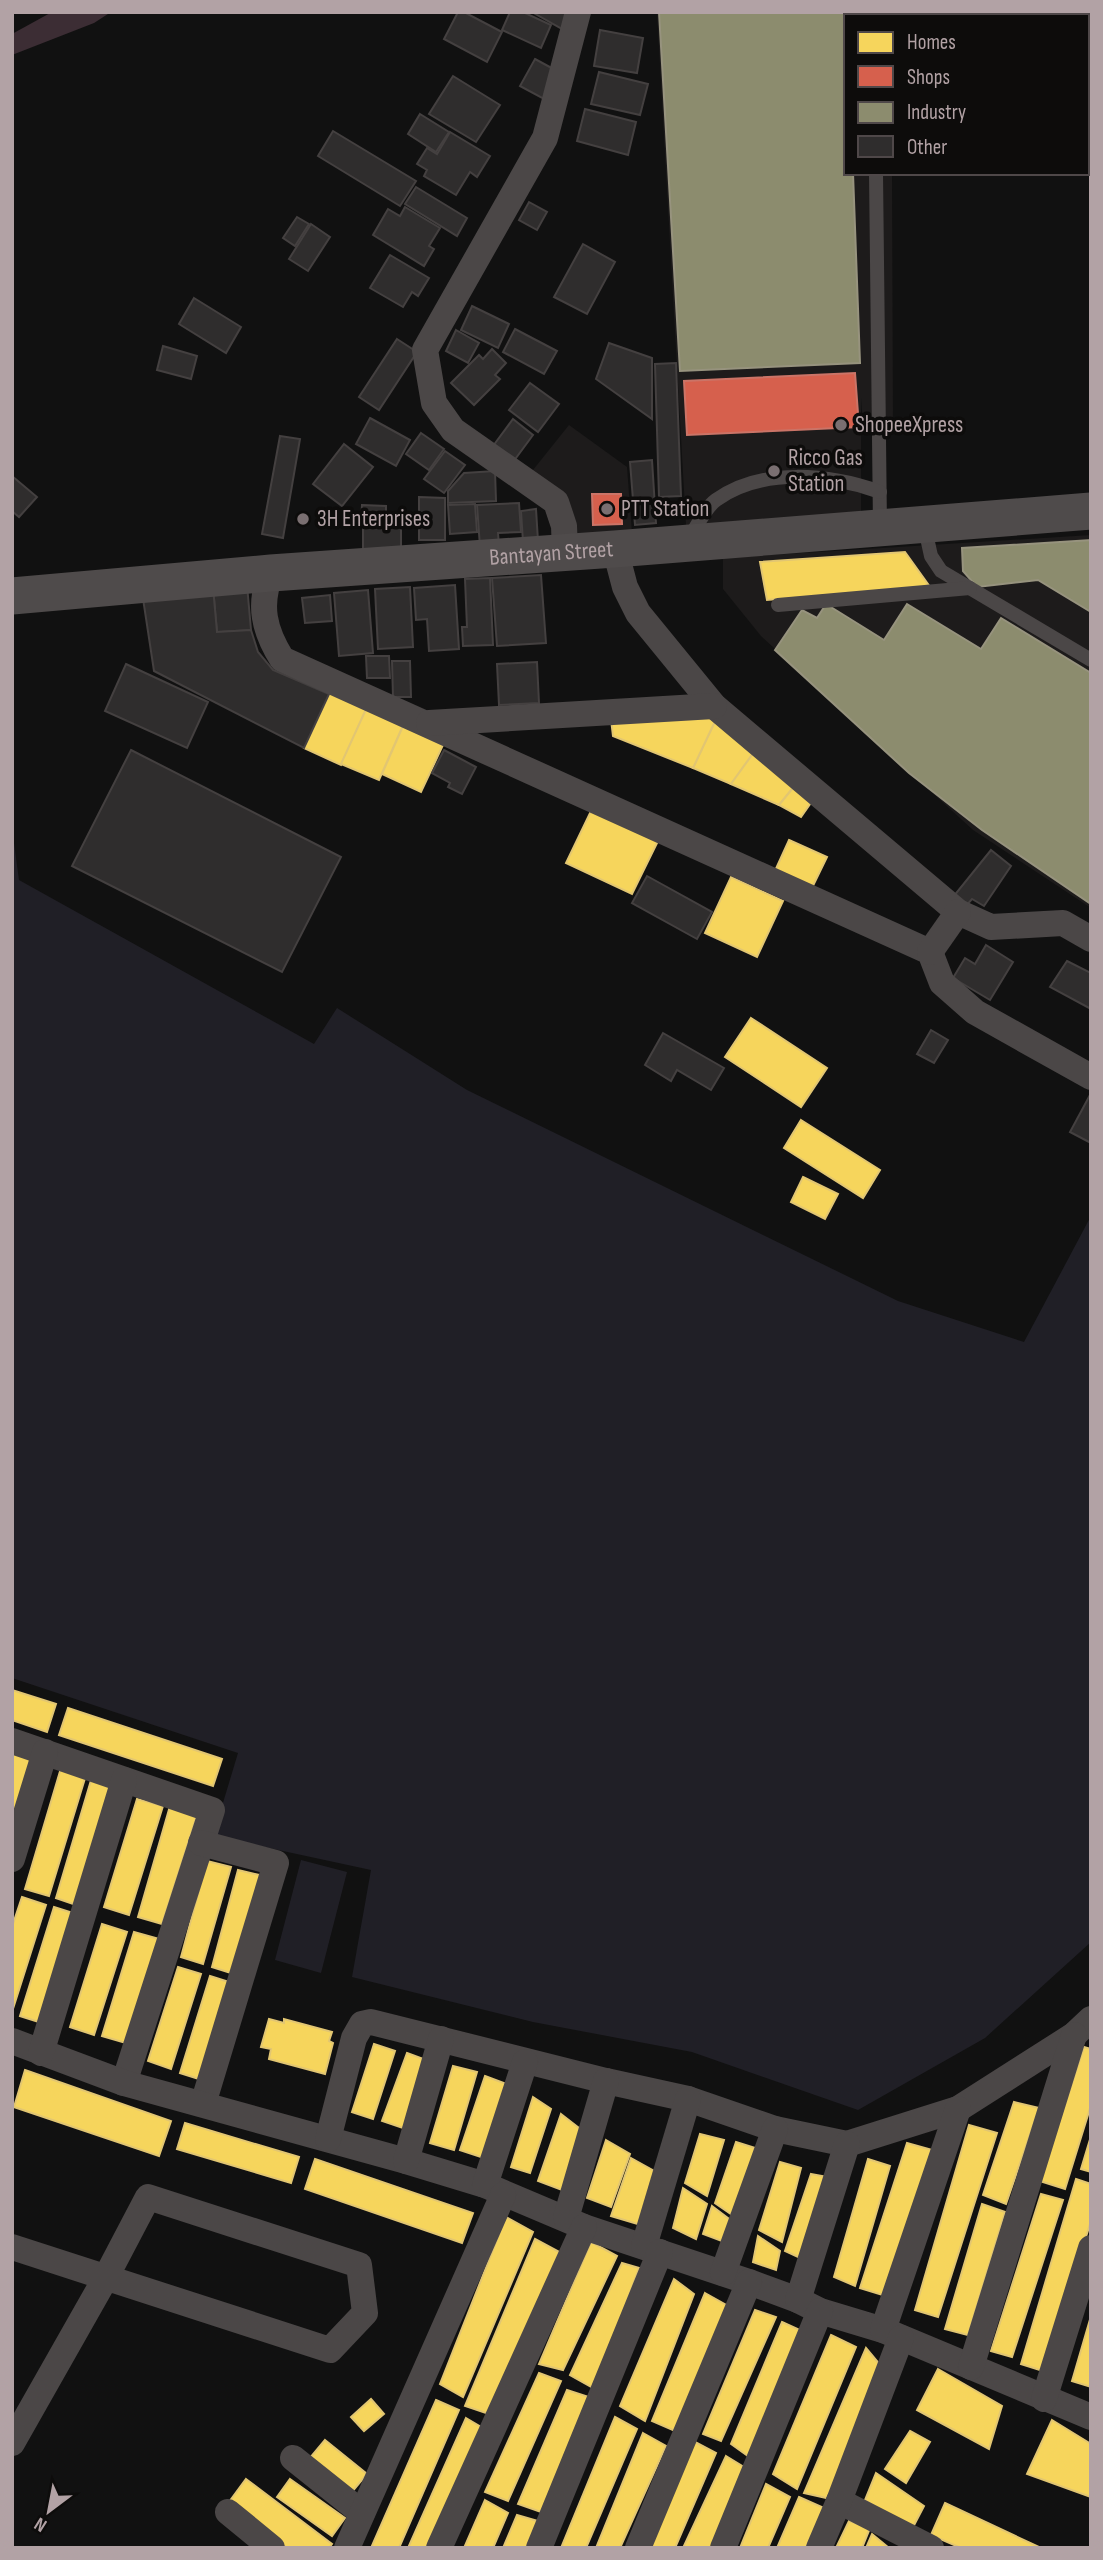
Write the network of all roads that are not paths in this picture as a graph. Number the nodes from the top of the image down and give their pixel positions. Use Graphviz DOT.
graph roads {
  1 [pos="578,12"];
  2 [pos="876,175"];
  3 [pos="880,509"];
  4 [pos="1091,511"];
  5 [pos="923,523"];
  6 [pos="686,543"];
  7 [pos="615,549"];
  8 [pos="565,552"];
  9 [pos="271,573"];
  10 [pos="970,589"];
  11 [pos="12,596"];
  12 [pos="778,605"];
  13 [pos="1091,660"];
  14 [pos="714,706"];
  15 [pos="424,723"];
  16 [pos="958,912"];
  17 [pos="1091,939"];
  18 [pos="930,952"];
  19 [pos="1091,1077"];
  20 [pos="12,1741"];
  21 [pos="45,1752"];
  22 [pos="124,1780"];
  23 [pos="201,1843"];
  24 [pos="12,1859"];
  25 [pos="1082,2027"];
  26 [pos="441,2039"];
  27 [pos="12,2041"];
  28 [pos="41,2053"];
  29 [pos="525,2062"];
  30 [pos="606,2081"];
  31 [pos="124,2083"];
  32 [pos="688,2099"];
  33 [pos="203,2104"];
  34 [pos="958,2109"];
  35 [pos="775,2129"];
  36 [pos="328,2139"];
  37 [pos="847,2144"];
  38 [pos="407,2161"];
  39 [pos="494,2190"];
  40 [pos="575,2222"];
  41 [pos="12,2247"];
  42 [pos="1091,2248"];
  43 [pos="652,2249"];
  44 [pos="723,2273"];
  45 [pos="105,2279"];
  46 [pos="749,2282"];
  47 [pos="809,2305"];
  48 [pos="892,2334"];
  49 [pos="971,2367"];
  50 [pos="1044,2399"];
  51 [pos="1091,2417"];
  52 [pos="12,2443"];
  53 [pos="293,2458"];
  54 [pos="839,2501"];
  55 [pos="228,2512"];
  56 [pos="362,2513"];
  57 [pos="917,2545"];
  58 [pos="272,2548"];
  59 [pos="347,2548"];
  60 [pos="439,2548"];
  61 [pos="539,2548"];
  62 [pos="638,2548"];
  63 [pos="723,2548"];
  64 [pos="819,2548"];
  1 -- 8 [label="street"];
  2 -- 3 [label="lane"];
  3 -- 5 [label="main road, Bantayan Street"];
  3 -- 6 [label="main road, Bantayan Street"];
  3 -- 6 [label="lane"];
  4 -- 5 [label="main road, Bantayan Street"];
  5 -- 10 [label="lane"];
  6 -- 7 [label="main road, Bantayan Street"];
  7 -- 8 [label="main road, Bantayan Street"];
  7 -- 14 [label="street"];
  8 -- 9 [label="main road, Bantayan Street"];
  9 -- 11 [label="main road, Bantayan Street"];
  9 -- 15 [label="street"];
  10 -- 12 [label="lane"];
  10 -- 13 [label="lane"];
  14 -- 15 [label="street"];
  14 -- 16 [label="street"];
  15 -- 18 [label="street"];
  16 -- 17 [label="street"];
  16 -- 18 [label="street"];
  18 -- 19 [label="street"];
  20 -- 21 [label="street"];
  21 -- 22 [label="street"];
  21 -- 24 [label="street"];
  22 -- 23 [label="street"];
  22 -- 28 [label="street"];
  23 -- 31 [label="street"];
  23 -- 33 [label="street"];
  25 -- 34 [label="street"];
  25 -- 49 [label="street"];
  26 -- 29 [label="street"];
  26 -- 36 [label="street"];
  26 -- 38 [label="street"];
  27 -- 28 [label="street"];
  28 -- 31 [label="street"];
  29 -- 30 [label="street"];
  29 -- 39 [label="street"];
  30 -- 32 [label="street"];
  30 -- 40 [label="street"];
  31 -- 33 [label="street"];
  32 -- 35 [label="street"];
  32 -- 43 [label="street"];
  33 -- 36 [label="street"];
  34 -- 37 [label="street"];
  34 -- 48 [label="street"];
  35 -- 37 [label="street"];
  35 -- 44 [label="street"];
  36 -- 38 [label="street"];
  37 -- 47 [label="street"];
  38 -- 39 [label="street"];
  39 -- 40 [label="street"];
  39 -- 56 [label="street"];
  40 -- 43 [label="street"];
  40 -- 60 [label="street"];
  41 -- 45 [label="street"];
  42 -- 50 [label="street"];
  43 -- 44 [label="street"];
  43 -- 61 [label="street"];
  44 -- 46 [label="street"];
  45 -- 45 [label="street"];
  45 -- 52 [label="street"];
  46 -- 47 [label="street"];
  46 -- 62 [label="street"];
  47 -- 48 [label="street"];
  47 -- 63 [label="street"];
  48 -- 49 [label="street"];
  48 -- 54 [label="street"];
  49 -- 50 [label="street"];
  50 -- 51 [label="street"];
  53 -- 56 [label="street"];
  54 -- 57 [label="street"];
  54 -- 64 [label="street"];
  55 -- 58 [label="street"];
  56 -- 59 [label="street"];
}
